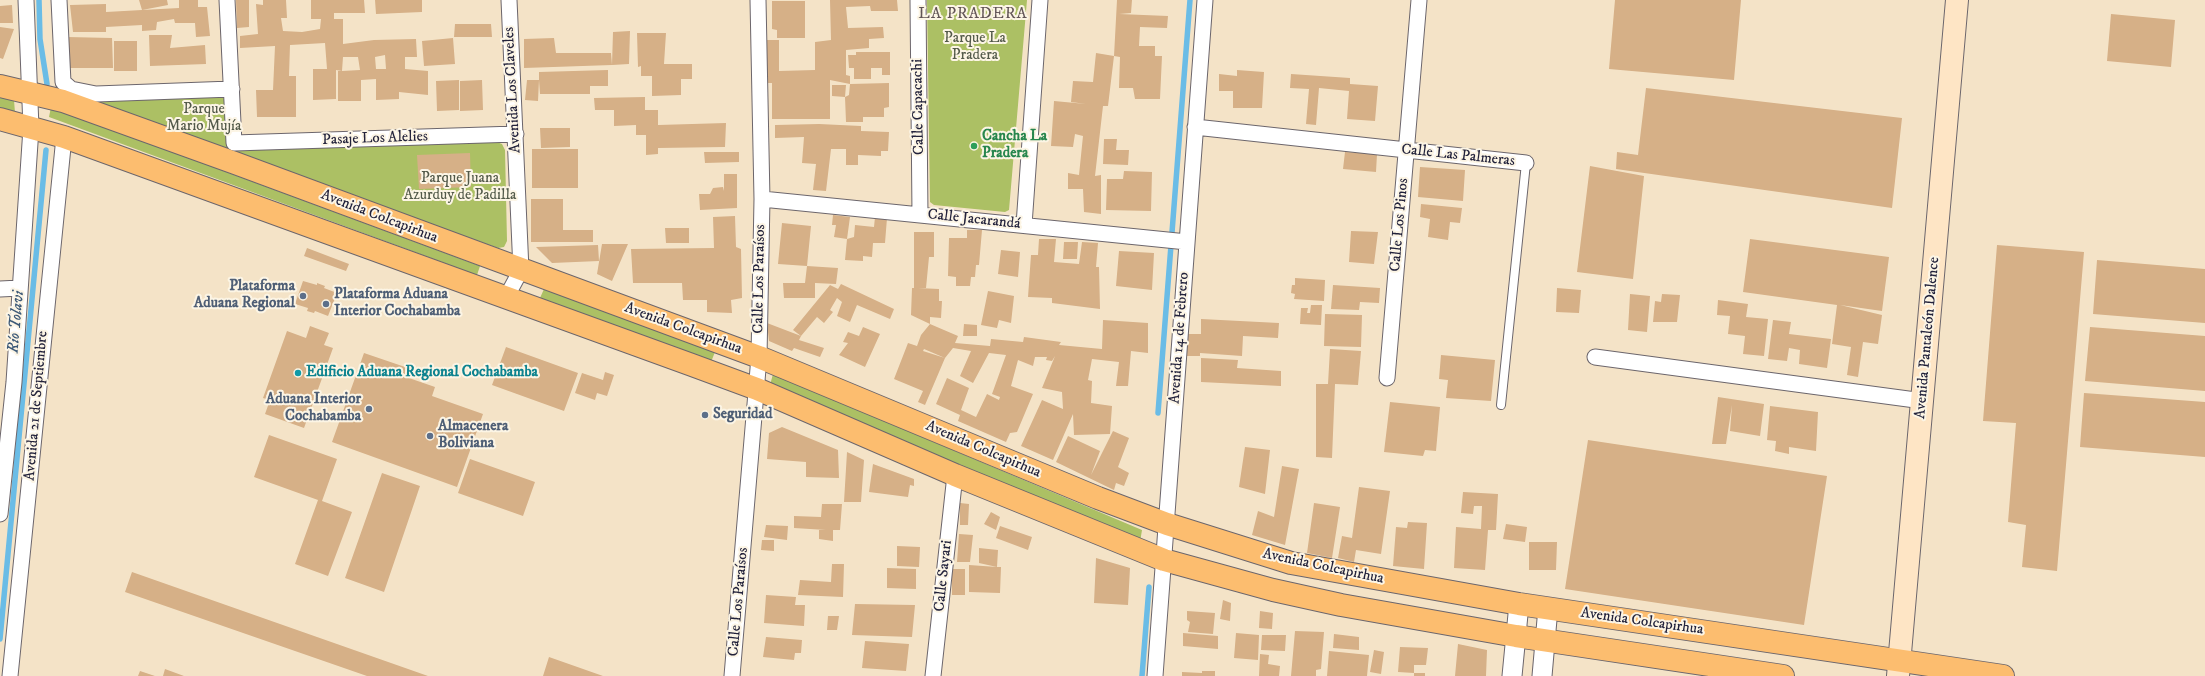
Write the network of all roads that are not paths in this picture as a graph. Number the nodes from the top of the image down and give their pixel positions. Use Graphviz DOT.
graph roads {
  1 [pos="26,0"];
  2 [pos="58,0"];
  3 [pos="227,0"];
  4 [pos="509,0"];
  5 [pos="758,0"];
  6 [pos="918,0"];
  7 [pos="1040,0"];
  8 [pos="1205,0"];
  9 [pos="1419,0"];
  10 [pos="1957,0"];
  11 [pos="0,86"];
  12 [pos="232,89"];
  13 [pos="31,93"];
  14 [pos="0,119"];
  15 [pos="1195,127"];
  16 [pos="31,128"];
  17 [pos="516,134"];
  18 [pos="64,137"];
  19 [pos="1406,150"];
  20 [pos="1526,163"];
  21 [pos="762,199"];
  22 [pos="920,215"];
  23 [pos="1024,225"];
  24 [pos="1187,242"];
  25 [pos="521,270"];
  26 [pos="20,288"];
  27 [pos="0,289"];
  28 [pos="507,296"];
  29 [pos="759,357"];
  30 [pos="1595,357"];
  31 [pos="1388,378"];
  32 [pos="757,389"];
  33 [pos="1923,401"];
  34 [pos="1500,405"];
  35 [pos="955,475"];
  36 [pos="0,514"];
  37 [pos="1167,524"];
  38 [pos="1164,560"];
  39 [pos="1519,604"];
  40 [pos="1548,608"];
  41 [pos="1516,636"];
  42 [pos="1545,640"];
  43 [pos="1899,668"];
  44 [pos="10,676"];
  45 [pos="732,676"];
  46 [pos="933,676"];
  47 [pos="1155,676"];
  48 [pos="1512,676"];
  49 [pos="1542,676"];
  50 [pos="1783,676"];
  51 [pos="2004,676"];
  1 -- 13 [label="street, Avenida 21 de Septiembre"];
  2 -- 12 [label="street"];
  3 -- 12 [label="street"];
  4 -- 17 [label="street, Avenida Los Claveles"];
  5 -- 21 [label="street, Calle Los Paraísos"];
  6 -- 22 [label="street, Calle Capacachi"];
  7 -- 23 [label="street"];
  8 -- 15 [label="street, Avenida 14 de Febrero"];
  9 -- 19 [label="street, Calle Los Pinos"];
  10 -- 33 [label="main road, Avenida Pantaleón Dalence"];
  11 -- 13 [label="main road, Avenida Colcapirhua"];
  12 -- 17 [label="street, Pasaje Los Alelies"];
  13 -- 16 [label="street, Avenida 21 de Septiembre"];
  13 -- 25 [label="main road, Avenida Colcapirhua"];
  14 -- 16 [label="main road, Avenida Colcapirhua"];
  15 -- 19 [label="street, Calle Las Palmeras"];
  15 -- 24 [label="street, Avenida 14 de Febrero"];
  16 -- 18 [label="main road, Avenida Colcapirhua"];
  16 -- 26 [label="street, Avenida 21 de Septiembre"];
  17 -- 25 [label="street, Avenida Los Claveles"];
  18 -- 28 [label="main road, Avenida Colcapirhua"];
  18 -- 44 [label="street, Avenida 21 de Septiembre"];
  19 -- 20 [label="street, Calle Las Palmeras"];
  19 -- 31 [label="street, Calle Los Pinos"];
  20 -- 34 [label="lane, Calle Las Palmeras"];
  21 -- 22 [label="street, Calle Jacarandá"];
  21 -- 29 [label="street, Calle Los Paraísos"];
  22 -- 23 [label="street, Calle Jacarandá"];
  23 -- 24 [label="street, Calle Jacarandá"];
  24 -- 37 [label="street, Avenida 14 de Febrero"];
  25 -- 28 [label="street"];
  25 -- 29 [label="main road, Avenida Colcapirhua"];
  26 -- 27 [label="street"];
  26 -- 36 [label="street, Avenida 21 de Septiembre"];
  28 -- 32 [label="main road, Avenida Colcapirhua"];
  29 -- 32 [label="street, Calle Los Paraísos"];
  29 -- 37 [label="main road, Avenida Colcapirhua"];
  30 -- 33 [label="street"];
  32 -- 35 [label="main road, Avenida Colcapirhua"];
  32 -- 45 [label="street, Calle Los Paraísos"];
  33 -- 43 [label="main road, Avenida Pantaleón Dalence"];
  35 -- 38 [label="main road, Avenida Colcapirhua"];
  35 -- 46 [label="street, Calle Sayari"];
  37 -- 38 [label="street, Avenida 14 de Febrero"];
  37 -- 39 [label="main road, Avenida Colcapirhua"];
  38 -- 41 [label="main road, Avenida Colcapirhua"];
  38 -- 47 [label="street, Avenida 14 de Febrero"];
  39 -- 40 [label="main road, Avenida Colcapirhua"];
  39 -- 41 [label="street"];
  40 -- 42 [label="street"];
  40 -- 43 [label="main road, Avenida Colcapirhua"];
  41 -- 42 [label="main road, Avenida Colcapirhua"];
  41 -- 48 [label="street"];
  42 -- 49 [label="street"];
  42 -- 50 [label="main road, Avenida Colcapirhua"];
  43 -- 51 [label="main road, Avenida Colcapirhua"];
}
